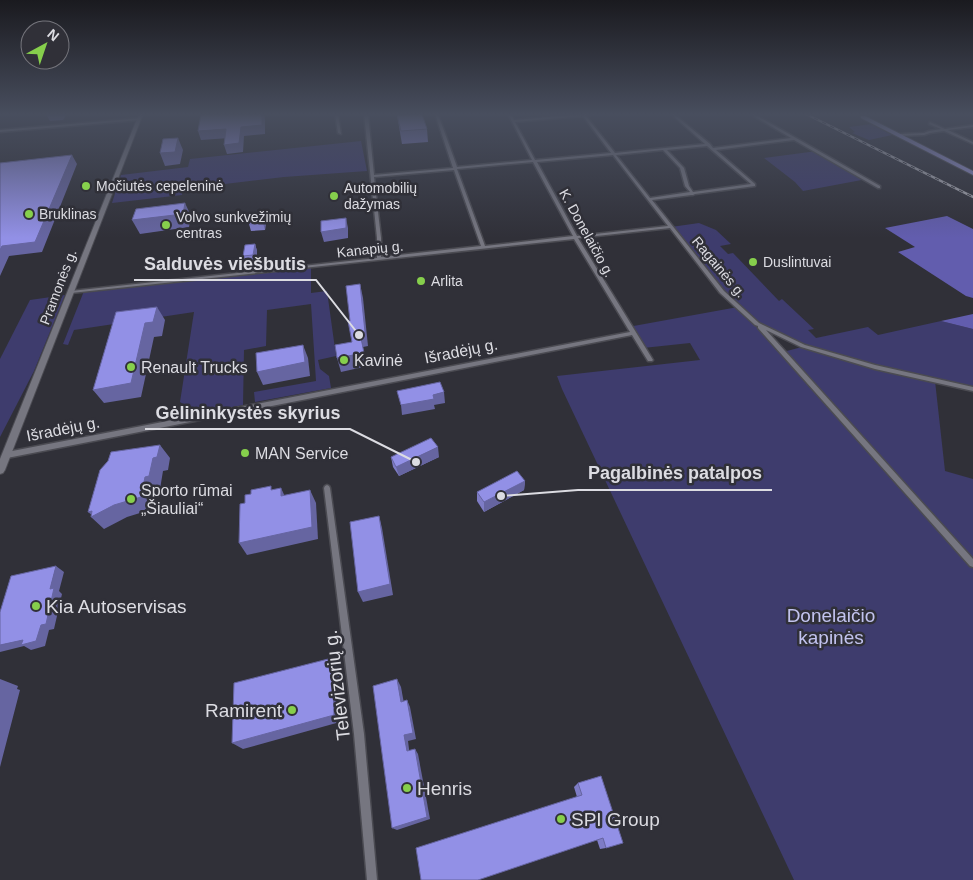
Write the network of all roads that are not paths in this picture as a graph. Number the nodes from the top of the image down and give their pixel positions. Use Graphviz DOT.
graph roads {
  1 [pos="125,155"];
  2 [pos="371,155"];
  3 [pos="450,155"];
  4 [pos="532,155"];
  5 [pos="602,155"];
  6 [pos="615,155"];
  7 [pos="670,155"];
  8 [pos="721,155"];
  9 [pos="823,155"];
  10 [pos="938,155"];
  11 [pos="535,161"];
  12 [pos="454,168"];
  13 [pos="973,173"];
  14 [pos="373,176"];
  15 [pos="879,187"];
  16 [pos="693,194"];
  17 [pos="649,199"];
  18 [pos="671,227"];
  19 [pos="575,237"];
  20 [pos="483,247"];
  21 [pos="380,259"];
  22 [pos="71,292"];
  23 [pos="757,324"];
  24 [pos="633,333"];
  25 [pos="650,360"];
  26 [pos="973,390"];
  27 [pos="3,454"];
  28 [pos="0,470"];
  29 [pos="327,488"];
  30 [pos="973,564"];
  31 [pos="372,880"];
  1 -- 22 [label="main road, Pramonės g."];
  2 -- 14 [label="street"];
  3 -- 12 [label="street"];
  4 -- 11 [label="street, K. Donelaičio g."];
  5 -- 11 [label="street"];
  6 -- 17 [label="street, Ragainės g."];
  7 -- 16 [label="street"];
  8 -- 16 [label="street"];
  9 -- 15 [label="street"];
  10 -- 13 [label="main road"];
  11 -- 12 [label="street"];
  11 -- 19 [label="street, K. Donelaičio g."];
  12 -- 14 [label="street"];
  12 -- 20 [label="street"];
  14 -- 21 [label="street"];
  16 -- 17 [label="street"];
  17 -- 18 [label="street, Ragainės g."];
  18 -- 19 [label="street, Kanapių g."];
  18 -- 23 [label="street, Ragainės g."];
  19 -- 20 [label="street, Kanapių g."];
  19 -- 24 [label="street, K. Donelaičio g."];
  20 -- 21 [label="street, Kanapių g."];
  21 -- 22 [label="street, Kanapių g."];
  22 -- 27 [label="main road, Pramonės g."];
  23 -- 26 [label="street, Ragainės g."];
  23 -- 30 [label="street"];
  24 -- 25 [label="street, K. Donelaičio g."];
  24 -- 27 [label="street, Išradėjų g."];
  27 -- 28 [label="main road, Pramonės g."];
  29 -- 31 [label="street, Televizorių g."];
}
